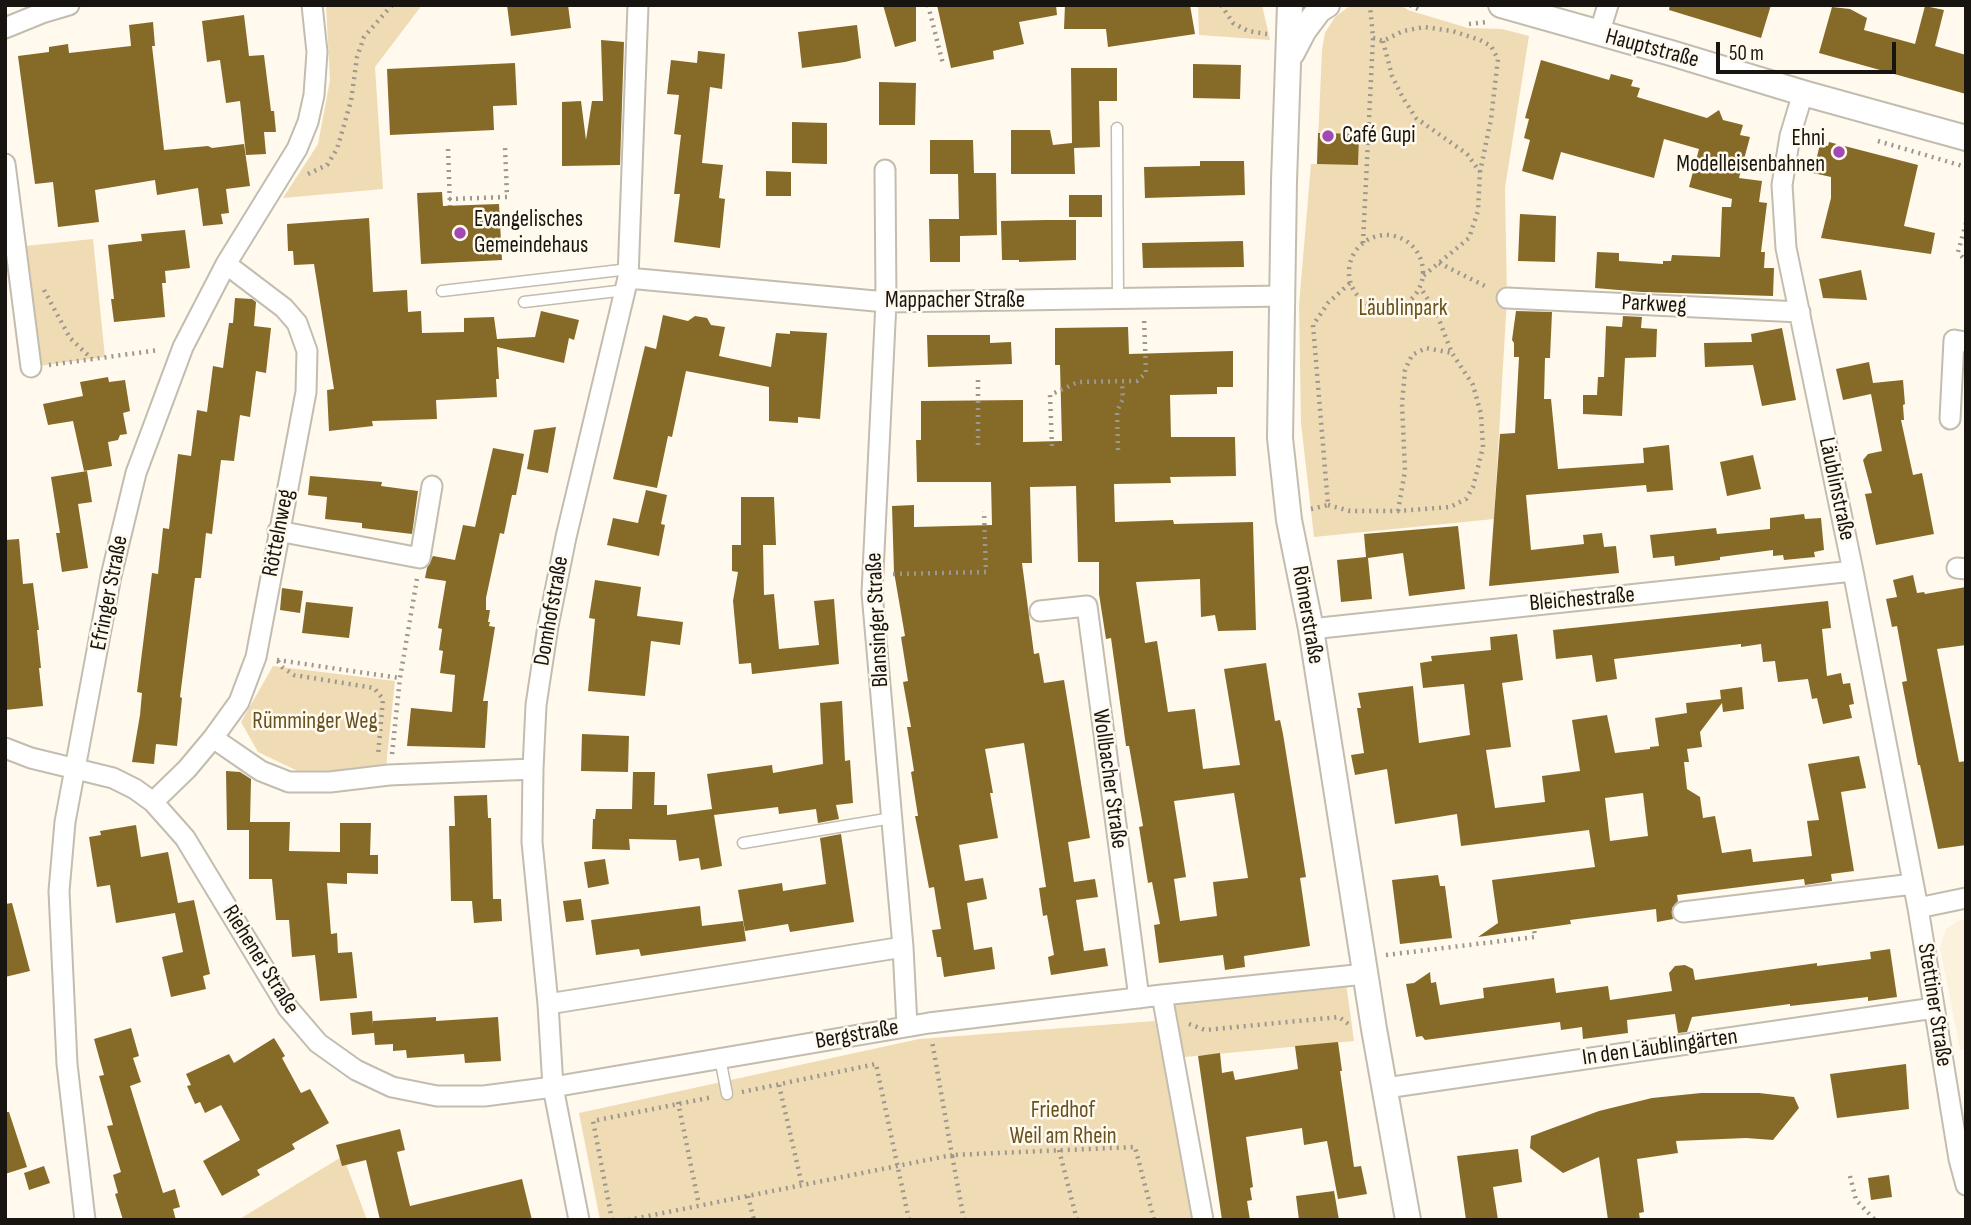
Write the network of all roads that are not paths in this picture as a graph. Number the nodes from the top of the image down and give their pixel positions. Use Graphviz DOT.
graph roads {
  1 [pos="68,5"];
  2 [pos="312,5"];
  3 [pos="638,5"];
  4 [pos="1290,5"];
  5 [pos="1327,5"];
  6 [pos="1501,5"];
  7 [pos="1608,5"];
  8 [pos="5,28"];
  9 [pos="1599,34"];
  10 [pos="1289,60"];
  11 [pos="1803,93"];
  12 [pos="1117,128"];
  13 [pos="1966,138"];
  14 [pos="5,164"];
  15 [pos="885,170"];
  16 [pos="226,264"];
  17 [pos="628,279"];
  18 [pos="442,291"];
  19 [pos="1283,296"];
  20 [pos="1507,298"];
  21 [pos="1118,300"];
  22 [pos="524,302"];
  23 [pos="886,302"];
  24 [pos="1800,312"];
  25 [pos="1966,342"];
  26 [pos="31,367"];
  27 [pos="1950,419"];
  28 [pos="432,486"];
  29 [pos="278,531"];
  30 [pos="1853,571"];
  31 [pos="1040,611"];
  32 [pos="1311,629"];
  33 [pos="213,738"];
  34 [pos="5,748"];
  35 [pos="77,768"];
  36 [pos="533,769"];
  37 [pos="153,802"];
  38 [pos="892,818"];
  39 [pos="743,843"];
  40 [pos="1913,884"];
  41 [pos="1966,898"];
  42 [pos="1918,908"];
  43 [pos="1684,912"];
  44 [pos="903,947"];
  45 [pos="1364,966"];
  46 [pos="1162,995"];
  47 [pos="1139,998"];
  48 [pos="548,1004"];
  49 [pos="1934,1008"];
  50 [pos="907,1026"];
  51 [pos="720,1058"];
  52 [pos="553,1087"];
  53 [pos="1386,1088"];
  54 [pos="727,1094"];
  55 [pos="1966,1185"];
  56 [pos="85,1220"];
  57 [pos="579,1220"];
  58 [pos="1203,1220"];
  59 [pos="1408,1220"];
  1 -- 8 [label="street"];
  2 -- 16 [label="street, Efringer Straße"];
  3 -- 17 [label="street, Domhofstraße"];
  4 -- 10 [label="street, Römerstraße"];
  5 -- 10 [label="street"];
  6 -- 9 [label="street, Hauptstraße"];
  7 -- 9 [label="street"];
  9 -- 11 [label="street, Hauptstraße"];
  10 -- 19 [label="street, Römerstraße"];
  11 -- 13 [label="street, Hauptstraße"];
  11 -- 24 [label="street, Läublinstraße"];
  12 -- 21 [label="lane"];
  14 -- 26 [label="street"];
  15 -- 23 [label="street, Blansinger Straße"];
  16 -- 29 [label="street, Röttelnweg"];
  16 -- 35 [label="street, Efringer Straße"];
  17 -- 18 [label="lane"];
  17 -- 22 [label="lane"];
  17 -- 23 [label="street, Mappacher Straße"];
  17 -- 36 [label="street, Domhofstraße"];
  19 -- 21 [label="street, Mappacher Straße"];
  19 -- 32 [label="street, Römerstraße"];
  20 -- 24 [label="street, Parkweg"];
  21 -- 23 [label="street, Mappacher Straße"];
  23 -- 38 [label="street, Blansinger Straße"];
  24 -- 30 [label="street, Läublinstraße"];
  25 -- 27 [label="street"];
  28 -- 29 [label="street"];
  29 -- 33 [label="street, Röttelnweg"];
  30 -- 32 [label="street, Bleichestraße"];
  30 -- 40 [label="street, Läublinstraße"];
  31 -- 47 [label="street, Wollbacher Straße"];
  32 -- 45 [label="street, Römerstraße"];
  33 -- 36 [label="street"];
  33 -- 37 [label="street, Röttelnweg"];
  34 -- 35 [label="street, Riehener Straße"];
  35 -- 37 [label="street, Riehener Straße"];
  35 -- 56 [label="street, Efringer Straße"];
  36 -- 48 [label="street, Domhofstraße"];
  37 -- 52 [label="street, Riehener Straße"];
  38 -- 39 [label="lane"];
  38 -- 44 [label="street, Blansinger Straße"];
  40 -- 42 [label="street, Läublinstraße"];
  40 -- 43 [label="street"];
  41 -- 42 [label="street"];
  42 -- 49 [label="street, Stettiner Straße"];
  44 -- 48 [label="street"];
  44 -- 50 [label="street, Blansinger Straße"];
  45 -- 46 [label="street, Bergstraße"];
  45 -- 53 [label="street, Römerstraße"];
  46 -- 47 [label="street, Bergstraße"];
  46 -- 58 [label="street"];
  47 -- 50 [label="street, Bergstraße"];
  48 -- 52 [label="street, Domhofstraße"];
  49 -- 53 [label="street, In den Läublingärten"];
  49 -- 55 [label="street, Stettiner Straße"];
  50 -- 51 [label="street, Bergstraße"];
  51 -- 52 [label="street, Bergstraße"];
  51 -- 54 [label="lane"];
  52 -- 57 [label="street, Domhofstraße"];
  53 -- 59 [label="street, Römerstraße"];
}
